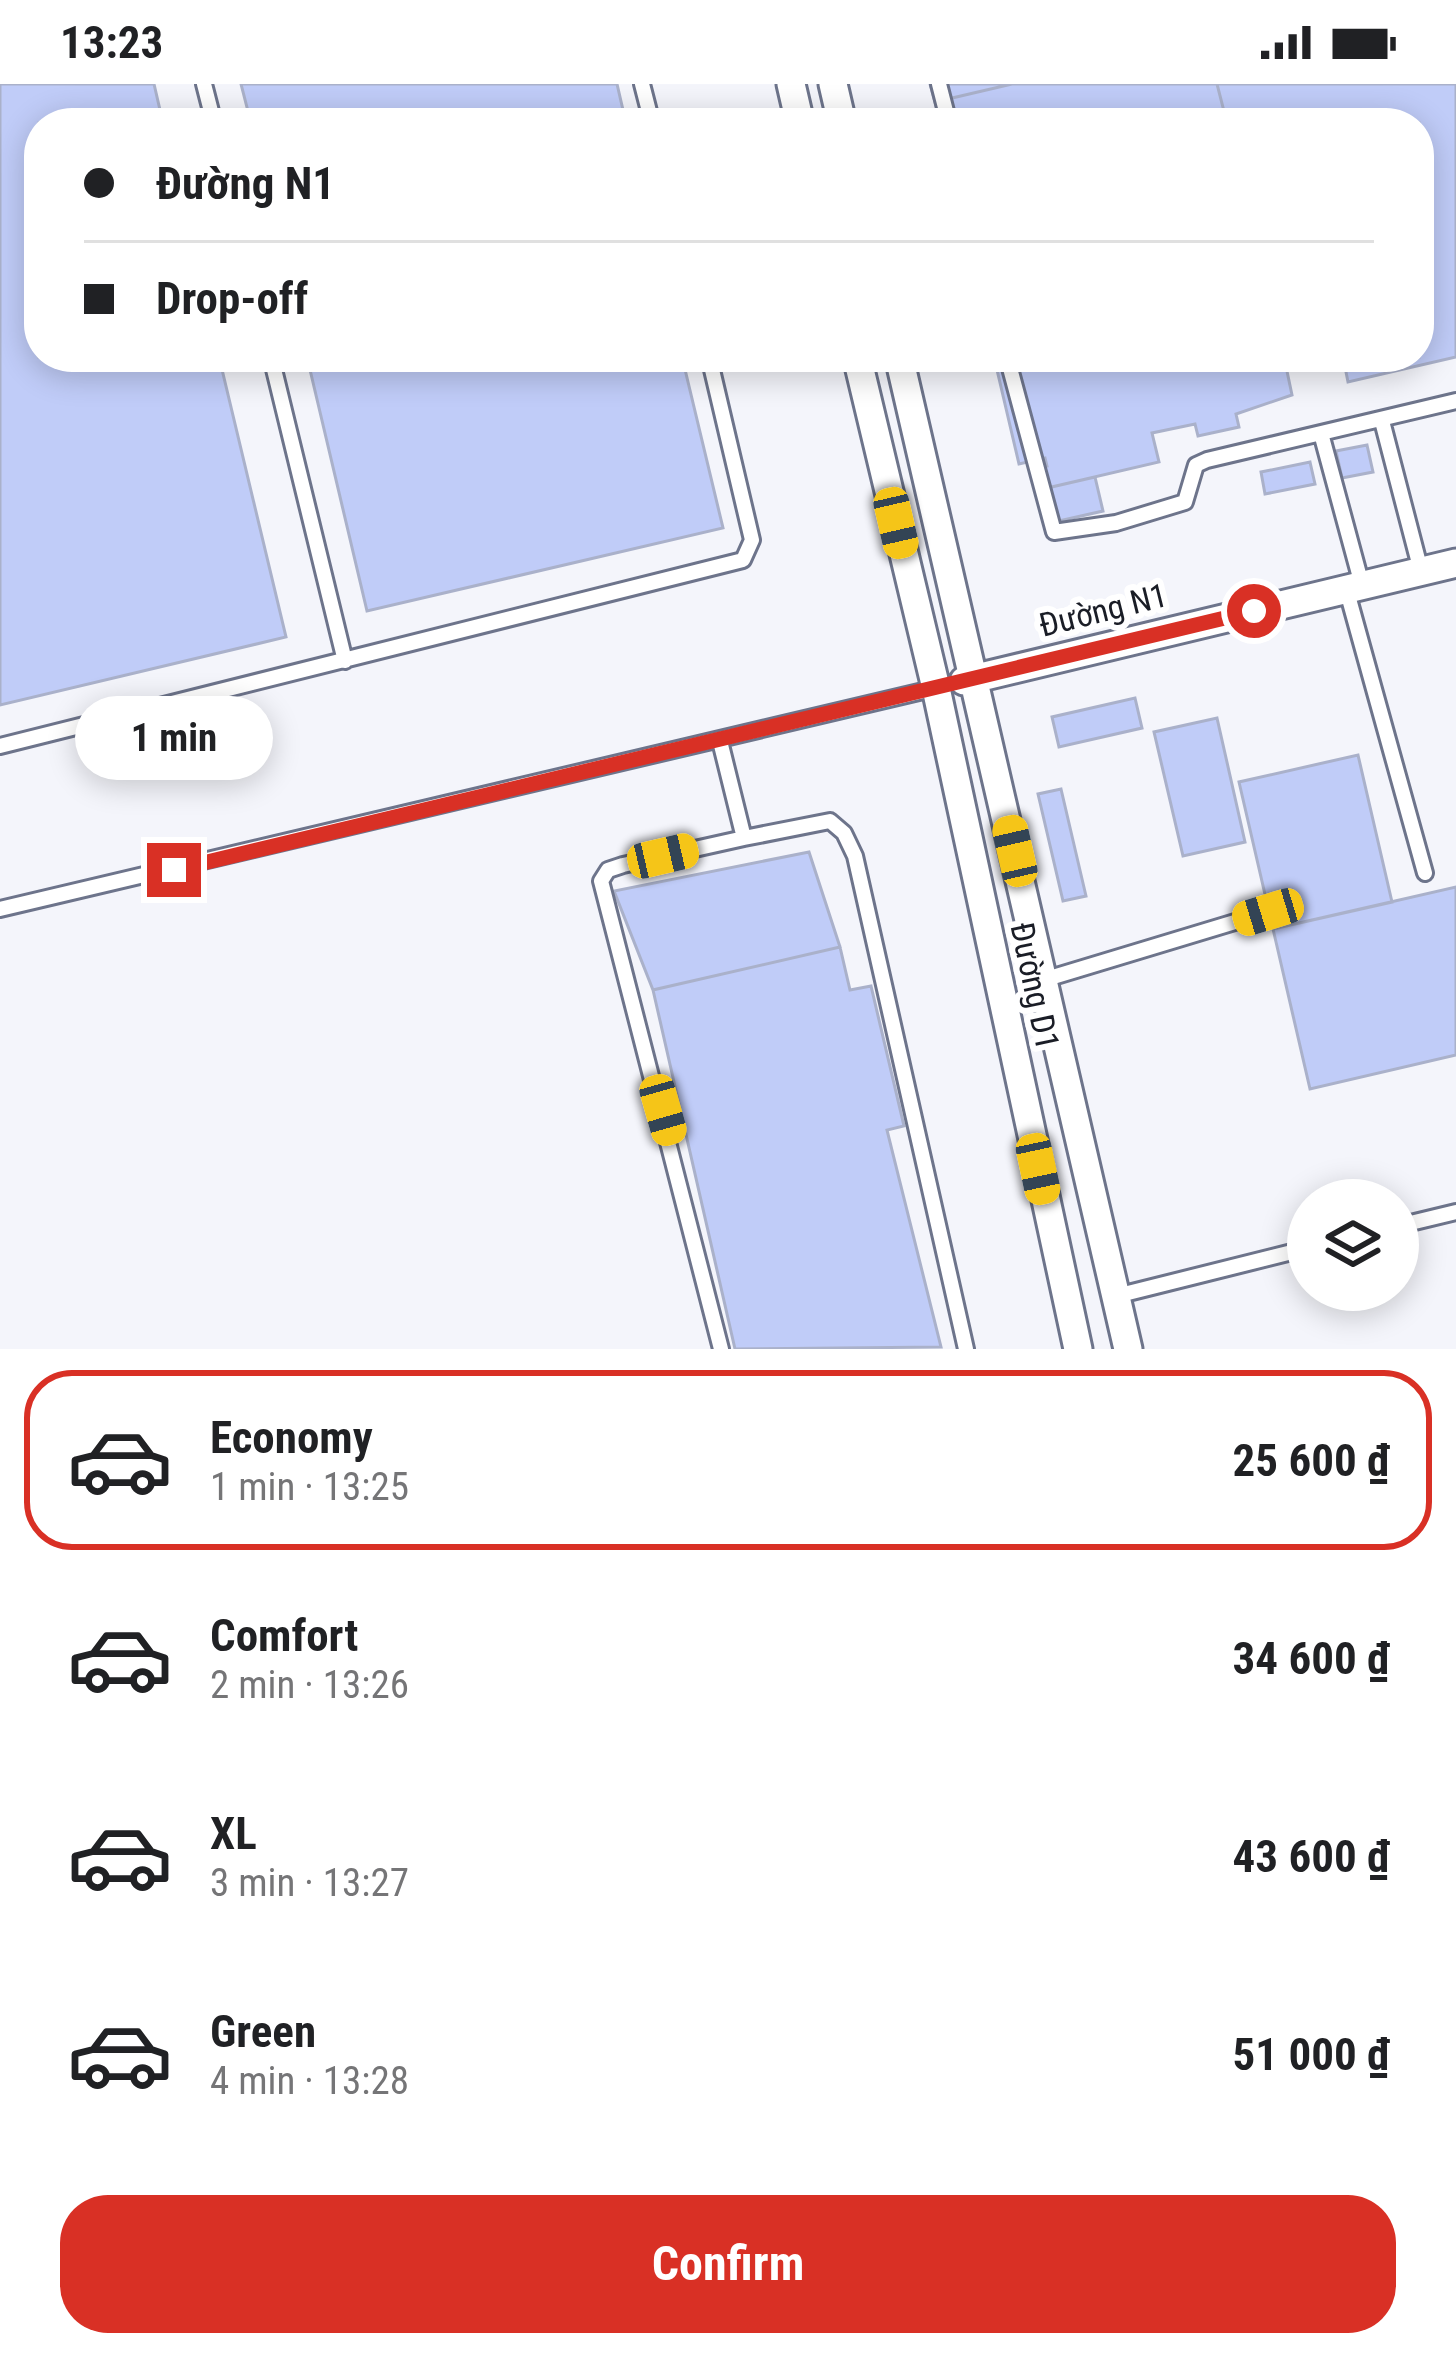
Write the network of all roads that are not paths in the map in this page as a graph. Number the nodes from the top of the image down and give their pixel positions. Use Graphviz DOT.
graph roads {
  1 [pos="275,372"];
  2 [pos="713,372"];
  3 [pos="860,372"];
  4 [pos="903,372"];
  5 [pos="1011,372"];
  6 [pos="1456,401"];
  7 [pos="1382,421"];
  8 [pos="1322,437"];
  9 [pos="1456,563"];
  10 [pos="1421,571"];
  11 [pos="1354,587"];
  12 [pos="345,661"];
  13 [pos="977,678"];
  14 [pos="936,688"];
  15 [pos="720,741"];
  16 [pos="0,746"];
  17 [pos="744,838"];
  18 [pos="1426,873"];
  19 [pos="0,909"];
  20 [pos="1268,912"];
  21 [pos="1043,980"];
  22 [pos="1456,1212"];
  23 [pos="1419,1221"];
  24 [pos="1287,1253"];
  25 [pos="1116,1296"];
  26 [pos="721,1349"];
  27 [pos="966,1349"];
  28 [pos="1078,1349"];
  29 [pos="1128,1349"];
  1 -- 12 [label="lane"];
  2 -- 12 [label="lane"];
  3 -- 14 [label="street, Đường D1"];
  4 -- 13 [label="street, Đường D1"];
  5 -- 8 [label="lane"];
  6 -- 7 [label="lane"];
  7 -- 8 [label="lane"];
  7 -- 10 [label="lane"];
  8 -- 11 [label="lane"];
  9 -- 10 [label="street, Đường N1"];
  10 -- 11 [label="street, Đường N1"];
  11 -- 13 [label="street, Đường N1"];
  11 -- 18 [label="lane"];
  12 -- 16 [label="lane"];
  13 -- 14 [label="street, Đường N1"];
  13 -- 21 [label="street, Đường D1"];
  14 -- 15 [label="lane"];
  14 -- 28 [label="street, Đường D1"];
  15 -- 17 [label="lane"];
  15 -- 19 [label="lane"];
  17 -- 26 [label="lane"];
  17 -- 27 [label="lane"];
  20 -- 21 [label="lane"];
  21 -- 25 [label="street, Đường D1"];
  22 -- 23 [label="lane"];
  24 -- 25 [label="lane"];
  25 -- 29 [label="street, Đường D1"];
}
